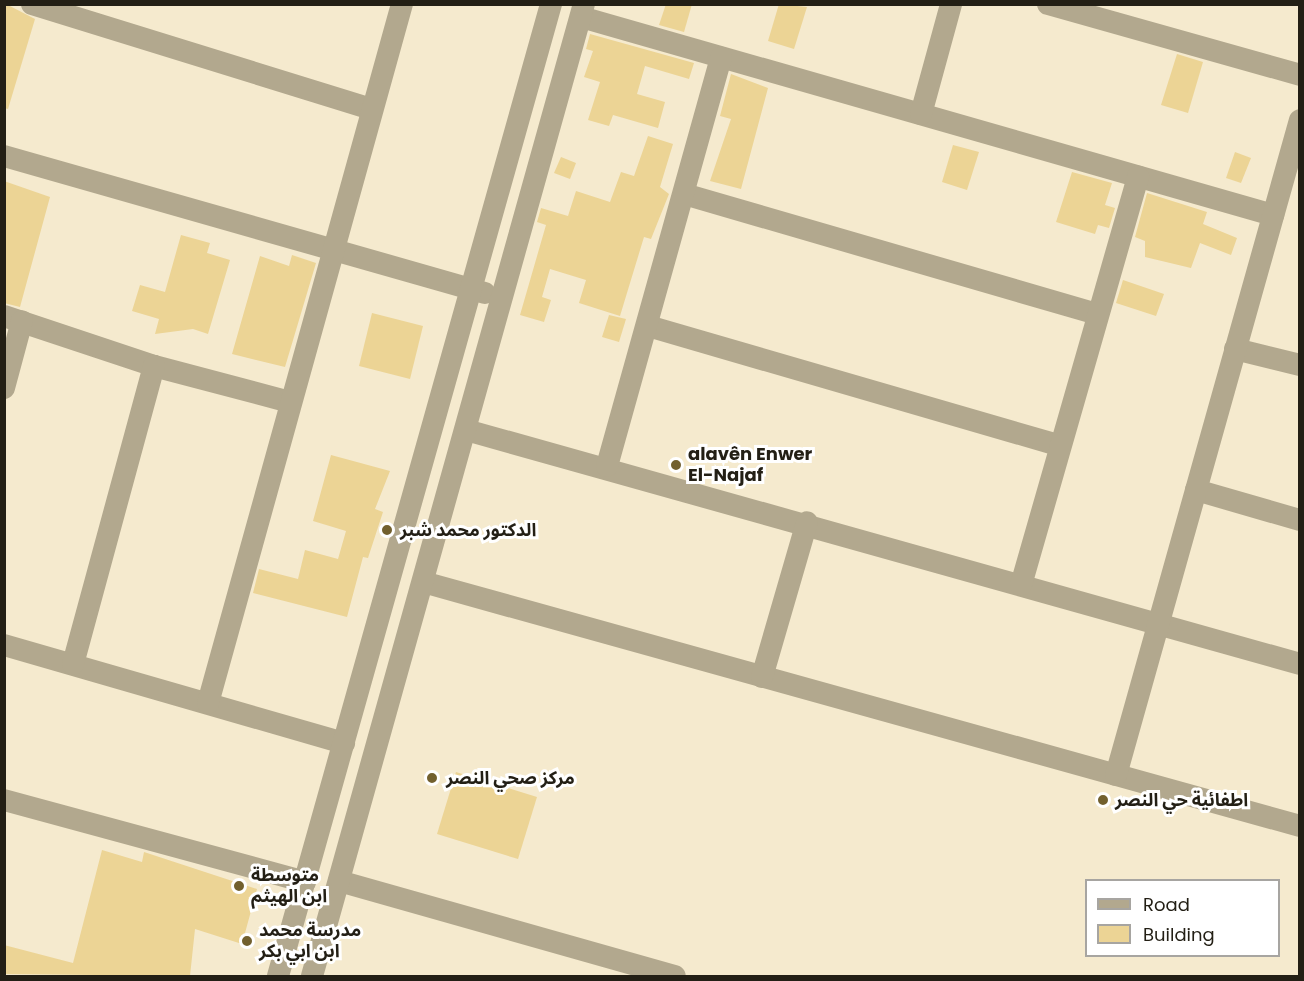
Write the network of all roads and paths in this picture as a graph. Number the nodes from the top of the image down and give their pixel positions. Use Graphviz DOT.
graph roads {
  1 [pos="32,4"];
  2 [pos="402,4"];
  3 [pos="551,4"];
  4 [pos="951,4"];
  5 [pos="1048,4"];
  6 [pos="583,11"];
  7 [pos="721,58"];
  8 [pos="1299,75"];
  9 [pos="372,109"];
  10 [pos="921,114"];
  11 [pos="1299,120"];
  12 [pos="4,156"];
  13 [pos="1137,176"];
  14 [pos="684,194"];
  15 [pos="1273,215"];
  16 [pos="332,251"];
  17 [pos="481,258"];
  18 [pos="511,270"];
  19 [pos="472,289"];
  20 [pos="503,298"];
  21 [pos="1098,314"];
  22 [pos="13,319"];
  23 [pos="648,326"];
  24 [pos="459,337"];
  25 [pos="490,343"];
  26 [pos="1235,349"];
  27 [pos="1299,365"];
  28 [pos="154,366"];
  29 [pos="4,388"];
  30 [pos="290,402"];
  31 [pos="466,430"];
  32 [pos="1060,446"];
  33 [pos="607,466"];
  34 [pos="1196,490"];
  35 [pos="1299,519"];
  36 [pos="807,522"];
  37 [pos="423,582"];
  38 [pos="1021,585"];
  39 [pos="1158,626"];
  40 [pos="4,645"];
  41 [pos="73,664"];
  42 [pos="1299,664"];
  43 [pos="762,676"];
  44 [pos="208,704"];
  45 [pos="344,743"];
  46 [pos="1116,775"];
  47 [pos="4,800"];
  48 [pos="1299,826"];
  49 [pos="339,881"];
  50 [pos="305,882"];
  51 [pos="278,976"];
  52 [pos="312,976"];
  53 [pos="675,976"];
  1 -- 9 [label="street"];
  2 -- 9 [label="street"];
  3 -- 17 [label="street"];
  4 -- 10 [label="street"];
  5 -- 8 [label="street"];
  6 -- 7 [label="street"];
  6 -- 18 [label="street"];
  7 -- 10 [label="street"];
  7 -- 14 [label="street"];
  9 -- 16 [label="street"];
  10 -- 13 [label="street"];
  11 -- 15 [label="street"];
  12 -- 16 [label="street"];
  13 -- 15 [label="street"];
  13 -- 21 [label="street"];
  14 -- 21 [label="street"];
  14 -- 23 [label="street"];
  15 -- 26 [label="street"];
  16 -- 19 [label="street"];
  16 -- 30 [label="street"];
  17 -- 18 [label="street"];
  17 -- 19 [label="street"];
  18 -- 20 [label="street"];
  19 -- 20 [label="street"];
  19 -- 24 [label="street"];
  20 -- 25 [label="street"];
  21 -- 32 [label="street"];
  22 -- 28 [label="street"];
  22 -- 29 [label="street"];
  23 -- 32 [label="street"];
  23 -- 33 [label="street"];
  24 -- 25 [label="street"];
  24 -- 45 [label="street"];
  25 -- 31 [label="street"];
  26 -- 27 [label="street"];
  26 -- 34 [label="street"];
  28 -- 30 [label="street"];
  28 -- 41 [label="street"];
  30 -- 44 [label="street"];
  31 -- 33 [label="street"];
  31 -- 37 [label="street"];
  32 -- 38 [label="street"];
  33 -- 36 [label="street"];
  34 -- 35 [label="street"];
  34 -- 39 [label="street"];
  36 -- 38 [label="street"];
  36 -- 43 [label="street"];
  37 -- 43 [label="street"];
  37 -- 49 [label="street"];
  38 -- 39 [label="street"];
  39 -- 42 [label="street"];
  39 -- 46 [label="street"];
  40 -- 41 [label="street"];
  41 -- 44 [label="street"];
  43 -- 46 [label="street"];
  44 -- 45 [label="street"];
  45 -- 50 [label="street"];
  46 -- 48 [label="street"];
  47 -- 50 [label="street"];
  49 -- 52 [label="street"];
  49 -- 53 [label="street"];
  50 -- 51 [label="street"];
}
